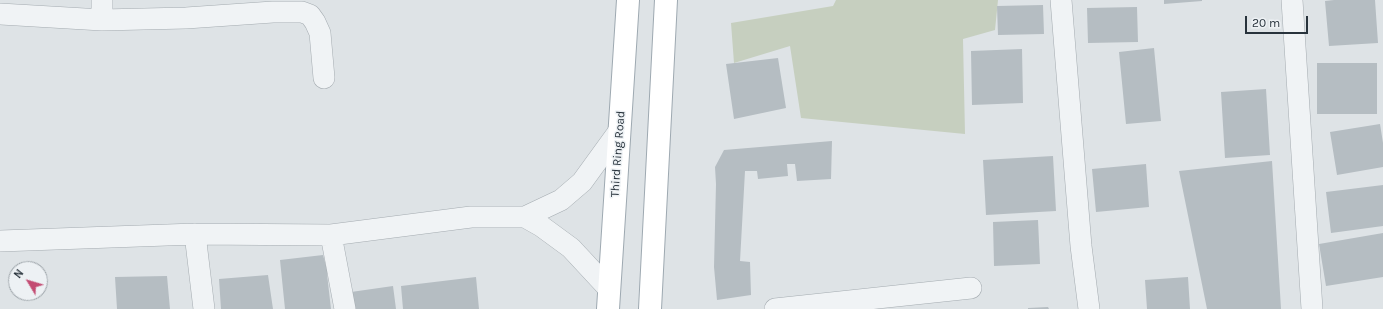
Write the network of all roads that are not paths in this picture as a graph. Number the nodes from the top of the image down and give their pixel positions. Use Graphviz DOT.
graph roads {
  1 [pos="102,0"];
  2 [pos="628,0"];
  3 [pos="666,0"];
  4 [pos="1061,0"];
  5 [pos="1292,0"];
  6 [pos="0,14"];
  7 [pos="102,20"];
  8 [pos="324,78"];
  9 [pos="619,131"];
  10 [pos="525,217"];
  11 [pos="196,234"];
  12 [pos="331,235"];
  13 [pos="0,241"];
  14 [pos="971,288"];
  15 [pos="608,299"];
  16 [pos="204,309"];
  17 [pos="345,309"];
  18 [pos="650,309"];
  19 [pos="775,309"];
  20 [pos="1089,309"];
  21 [pos="1312,309"];
  1 -- 7 [label="street"];
  2 -- 9 [label="main road, Third Ring Road"];
  3 -- 18 [label="main road"];
  4 -- 20 [label="street"];
  5 -- 21 [label="street"];
  6 -- 7 [label="street"];
  7 -- 8 [label="street"];
  9 -- 10 [label="street"];
  9 -- 15 [label="main road, Third Ring Road"];
  10 -- 12 [label="street"];
  10 -- 15 [label="street"];
  11 -- 12 [label="street"];
  11 -- 13 [label="street"];
  11 -- 16 [label="street"];
  12 -- 17 [label="street"];
  14 -- 19 [label="street"];
}
